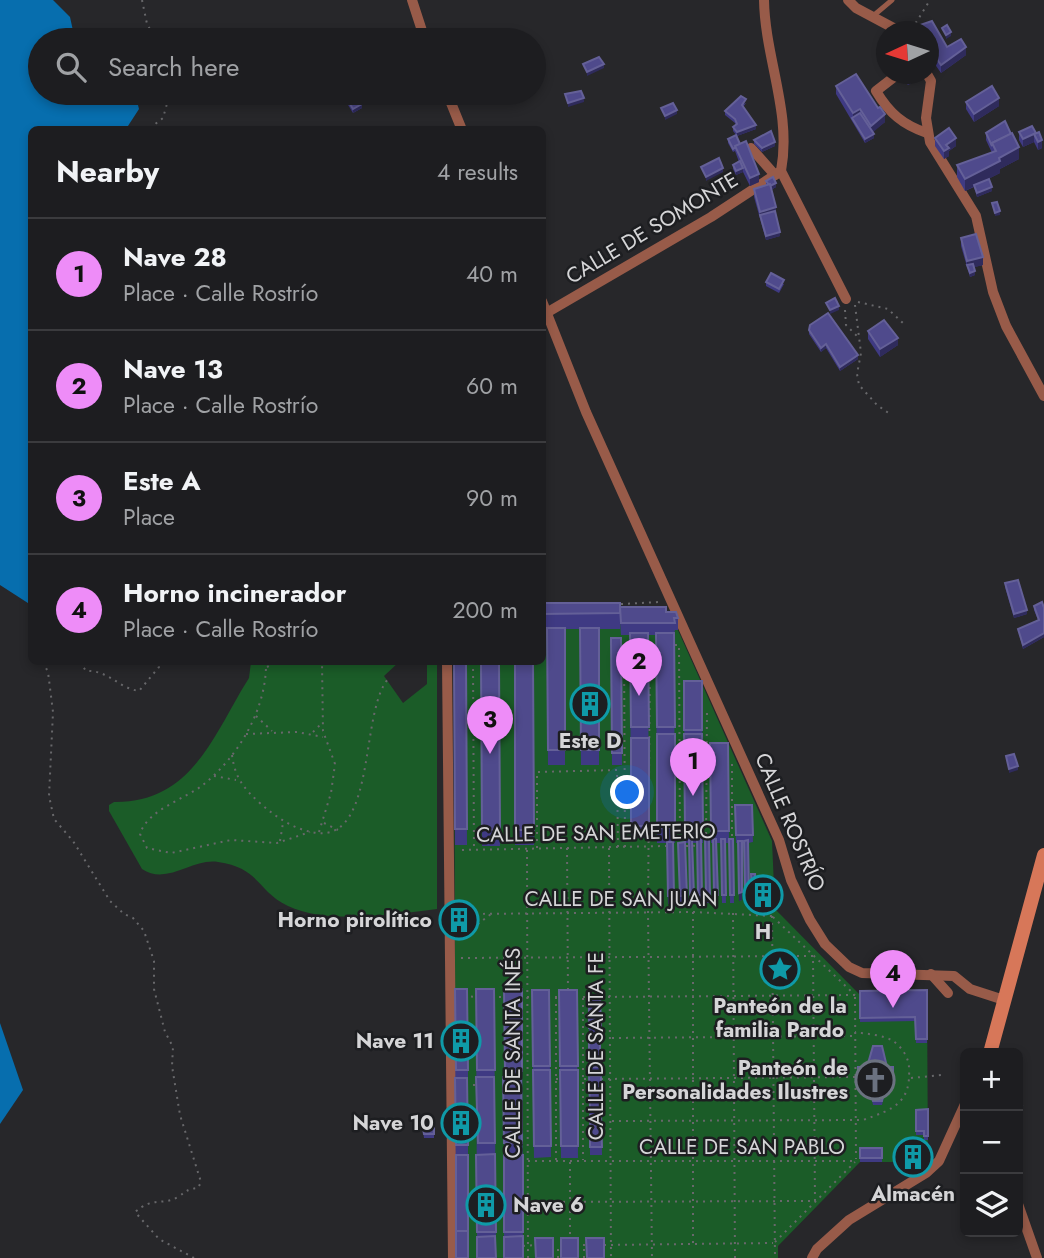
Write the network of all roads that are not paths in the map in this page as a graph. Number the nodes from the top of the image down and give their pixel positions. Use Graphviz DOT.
graph roads {
  1 [pos="412,0"];
  2 [pos="764,0"];
  3 [pos="848,0"];
  4 [pos="891,0"];
  5 [pos="873,16"];
  6 [pos="882,21"];
  7 [pos="421,28"];
  8 [pos="885,84"];
  9 [pos="931,84"];
  10 [pos="452,105"];
  11 [pos="460,126"];
  12 [pos="927,133"];
  13 [pos="751,148"];
  14 [pos="778,173"];
  15 [pos="846,299"];
  16 [pos="546,308"];
  17 [pos="548,312"];
  18 [pos="1042,393"];
  19 [pos="447,665"];
  20 [pos="1044,855"];
  21 [pos="931,974"];
  22 [pos="947,993"];
  23 [pos="1004,1000"];
  24 [pos="991,1048"];
  25 [pos="962,1111"];
  26 [pos="1023,1218"];
  27 [pos="453,1258"];
  28 [pos="813,1258"];
  29 [pos="1037,1258"];
  1 -- 7 [label="street"];
  2 -- 14 [label="street"];
  3 -- 5 [label="street"];
  4 -- 5 [label="lane"];
  5 -- 6 [label="street"];
  8 -- 12 [label="street"];
  9 -- 12 [label="street"];
  10 -- 11 [label="street"];
  12 -- 18 [label="street"];
  13 -- 14 [label="street, CALLE DE SOMONTE"];
  14 -- 15 [label="street, CALLE DE SOMONTE"];
  14 -- 17 [label="street, CALLE DE SOMONTE"];
  16 -- 17 [label="street"];
  17 -- 21 [label="street, CALLE ROSTRÍO"];
  19 -- 27 [label="street"];
  20 -- 23 [label="main road"];
  21 -- 22 [label="street"];
  21 -- 23 [label="street, CALLE ROSTRÍO"];
  23 -- 24 [label="main road"];
  25 -- 28 [label="street"];
  26 -- 29 [label="street"];
}
